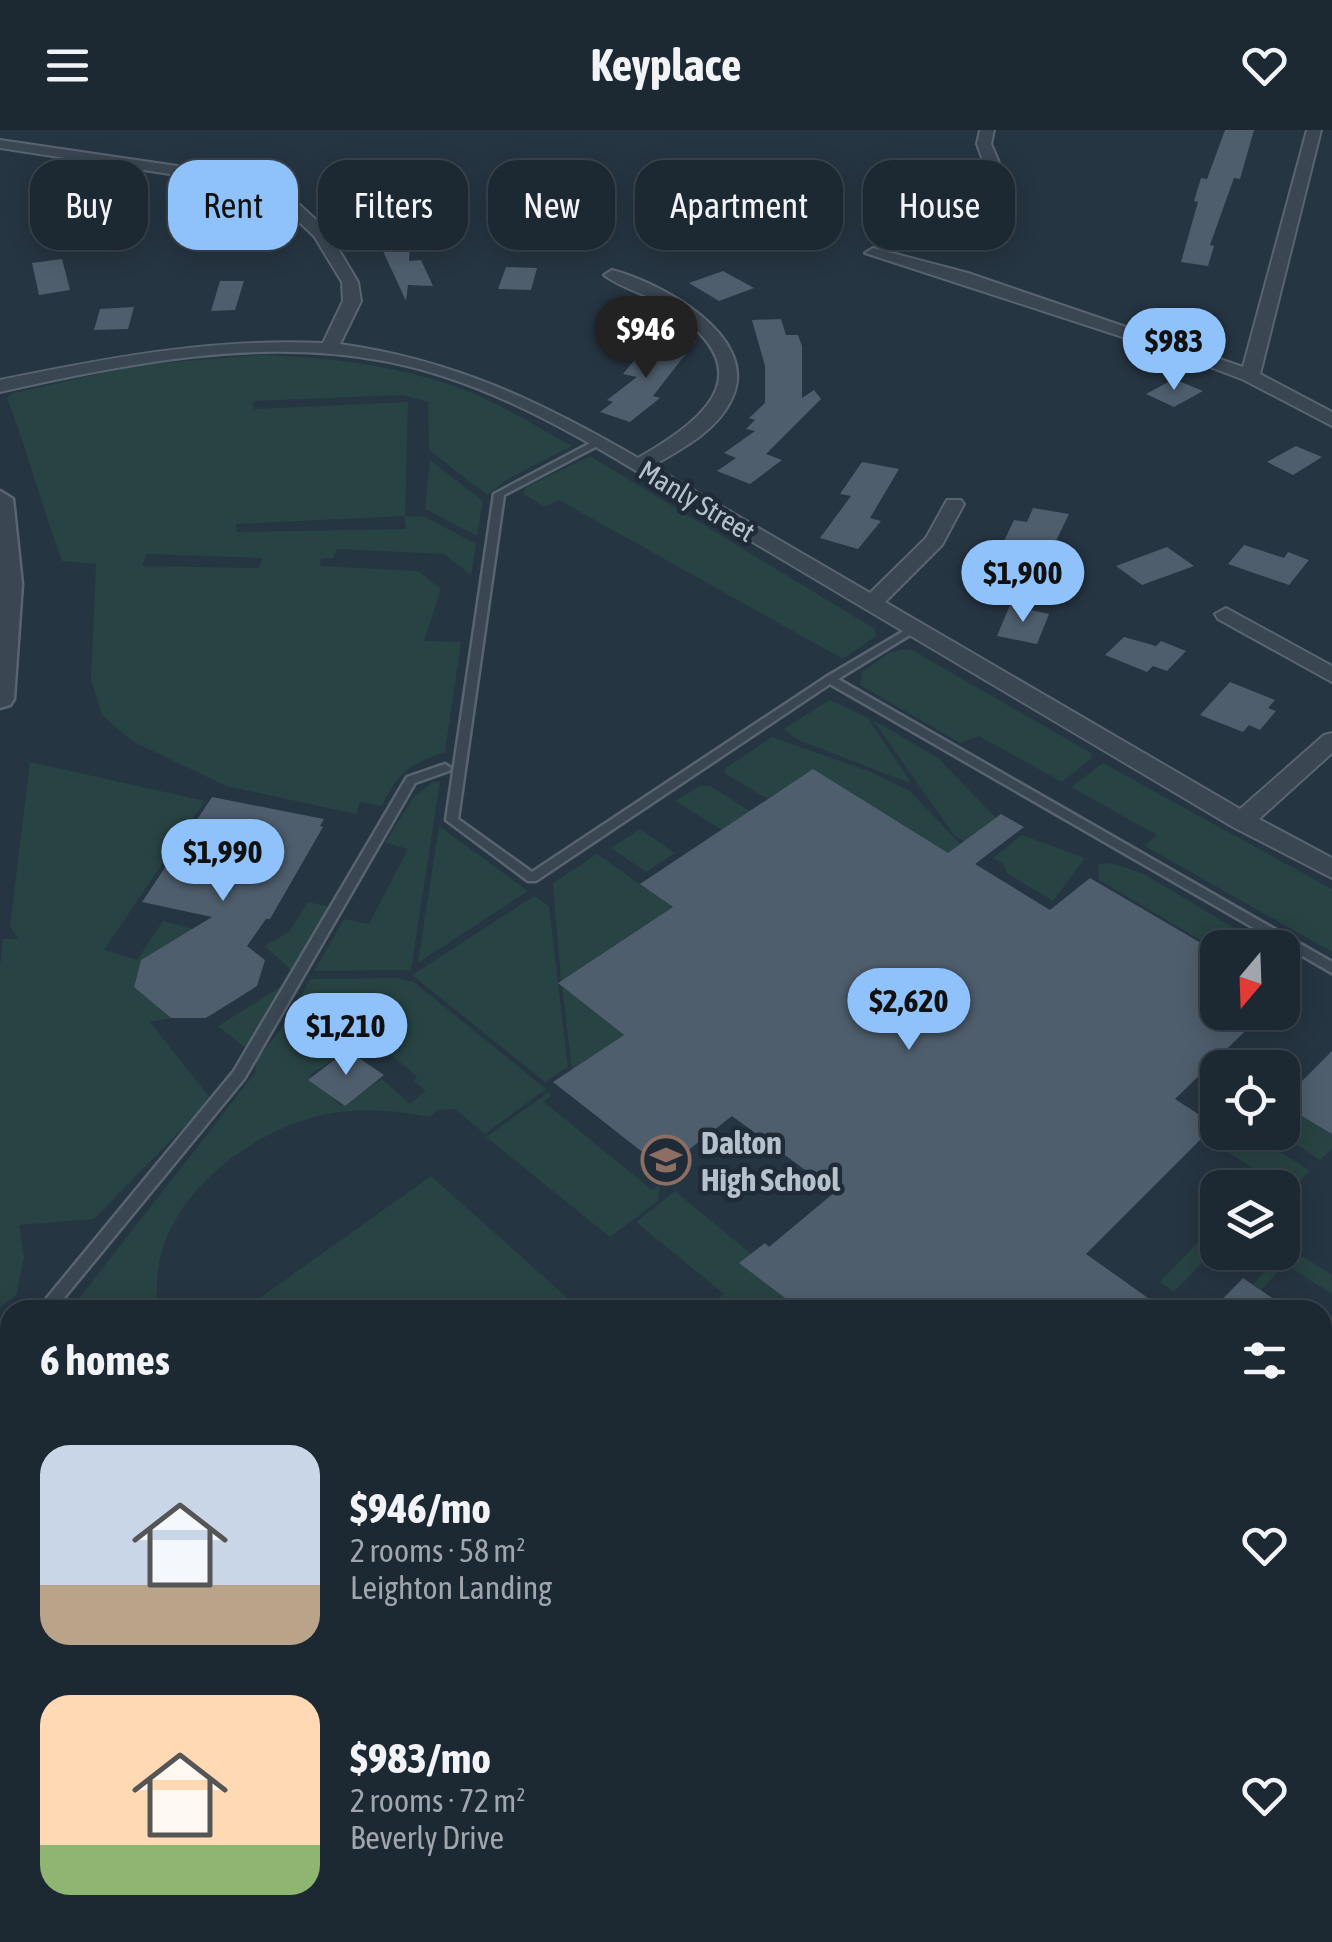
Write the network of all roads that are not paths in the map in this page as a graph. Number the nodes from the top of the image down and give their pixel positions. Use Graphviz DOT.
graph roads {
  1 [pos="987,130"];
  2 [pos="1314,130"];
  3 [pos="0,144"];
  4 [pos="990,160"];
  5 [pos="873,253"];
  6 [pos="612,275"];
  7 [pos="329,349"];
  8 [pos="1250,376"];
  9 [pos="0,386"];
  10 [pos="1332,420"];
  11 [pos="598,442"];
  12 [pos="638,466"];
  13 [pos="0,499"];
  14 [pos="954,504"];
  15 [pos="871,604"];
  16 [pos="1226,614"];
  17 [pos="914,628"];
  18 [pos="1332,675"];
  19 [pos="830,679"];
  20 [pos="0,699"];
  21 [pos="1332,740"];
  22 [pos="445,768"];
  23 [pos="1242,821"];
  24 [pos="1332,870"];
  25 [pos="1332,968"];
  26 [pos="53,1300"];
  1 -- 4 [label="street"];
  2 -- 8 [label="street"];
  3 -- 7 [label="street"];
  5 -- 8 [label="street"];
  6 -- 12 [label="street"];
  7 -- 9 [label="street, Manly Street"];
  7 -- 11 [label="street, Manly Street"];
  8 -- 10 [label="street"];
  11 -- 12 [label="street, Manly Street"];
  11 -- 19 [label="lane"];
  12 -- 15 [label="street, Manly Street"];
  13 -- 20 [label="street"];
  14 -- 15 [label="street"];
  15 -- 17 [label="street, Manly Street"];
  16 -- 18 [label="street"];
  17 -- 19 [label="lane"];
  17 -- 23 [label="street, Manly Street"];
  19 -- 25 [label="lane"];
  21 -- 23 [label="street"];
  22 -- 26 [label="lane"];
  23 -- 24 [label="street, Manly Street"];
}
